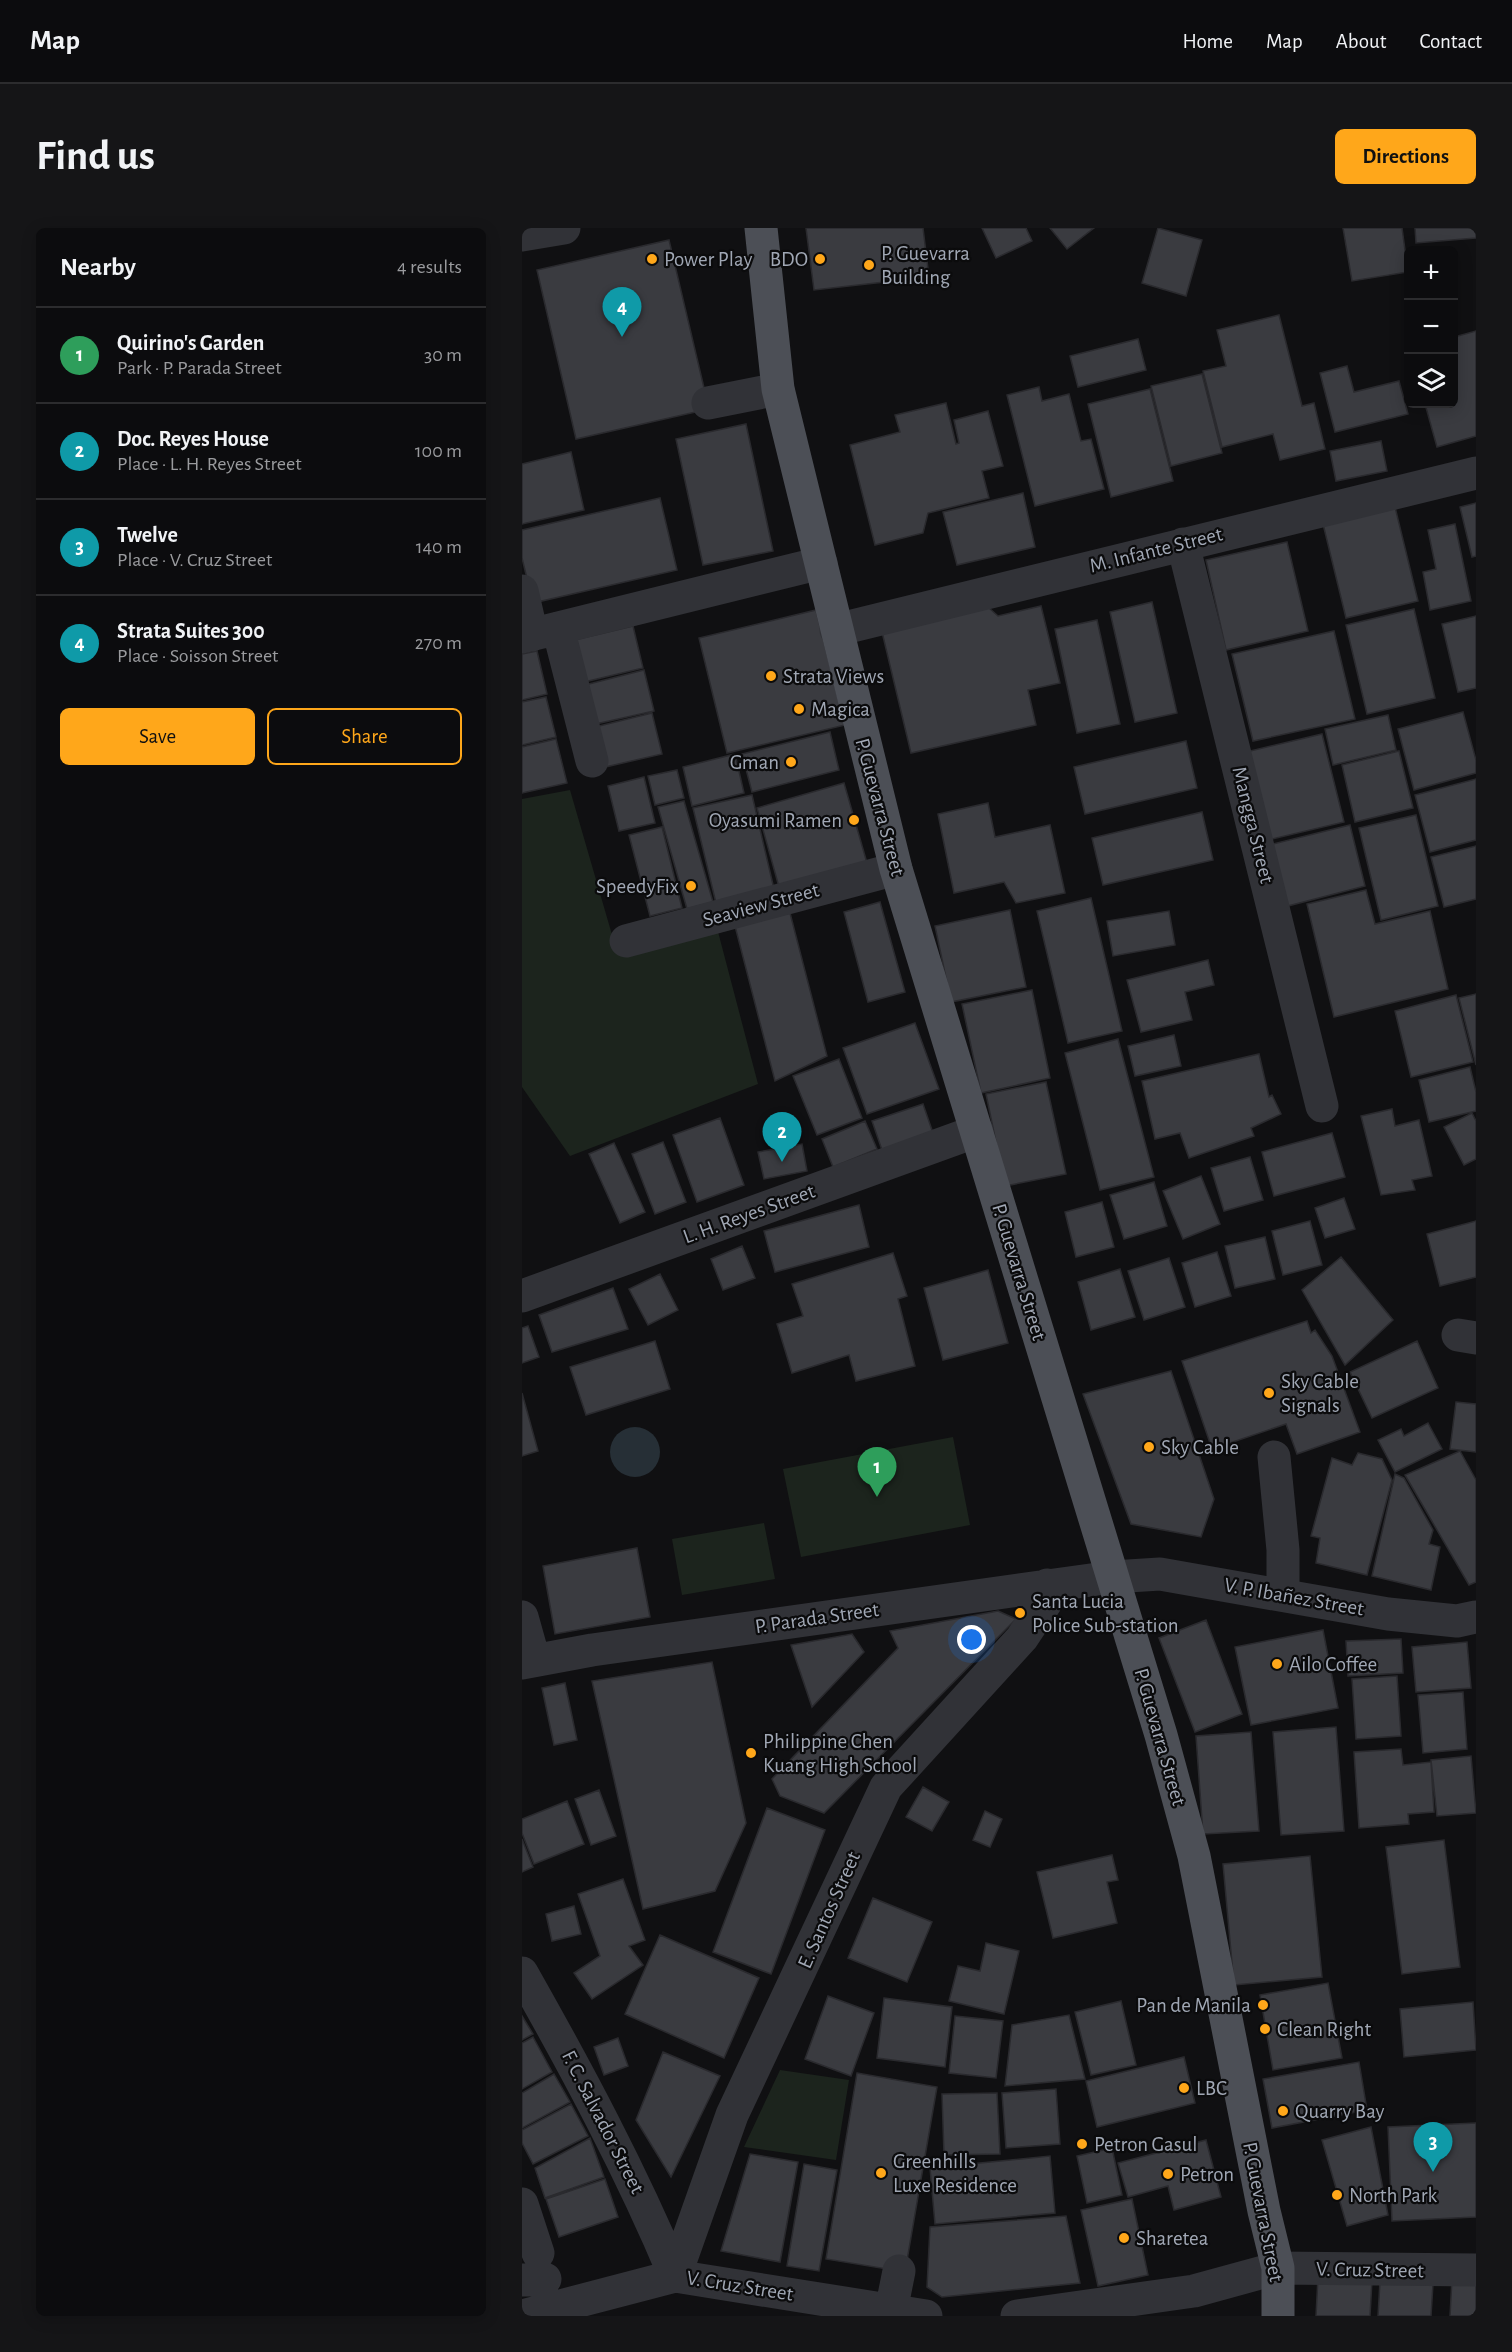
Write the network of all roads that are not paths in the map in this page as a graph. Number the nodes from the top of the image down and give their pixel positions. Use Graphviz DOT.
graph roads {
  1 [pos="564,228"];
  2 [pos="761,228"];
  3 [pos="522,235"];
  4 [pos="778,389"];
  5 [pos="708,403"];
  6 [pos="1476,472"];
  7 [pos="1183,544"];
  8 [pos="821,563"];
  9 [pos="522,591"];
  10 [pos="836,630"];
  11 [pos="537,633"];
  12 [pos="592,761"];
  13 [pos="896,869"];
  14 [pos="626,941"];
  15 [pos="1322,1106"];
  16 [pos="977,1131"];
  17 [pos="522,1296"];
  18 [pos="1274,1457"];
  19 [pos="1112,1576"];
  20 [pos="1047,1585"];
  21 [pos="1283,1594"];
  22 [pos="522,1617"];
  23 [pos="1476,1617"];
  24 [pos="528,1661"];
  25 [pos="522,1973"];
  26 [pos="522,2204"];
  27 [pos="1278,2268"];
  28 [pos="1476,2270"];
  29 [pos="535,2271"];
  30 [pos="899,2271"];
  31 [pos="675,2276"];
  32 [pos="891,2310"];
  33 [pos="522,2316"];
  34 [pos="926,2316"];
  35 [pos="1017,2316"];
  36 [pos="1278,2316"];
  1 -- 3 [label="street"];
  2 -- 4 [label="main road, P. Guevarra Street"];
  4 -- 5 [label="street"];
  4 -- 8 [label="main road, P. Guevarra Street"];
  6 -- 7 [label="street, M. Infante Street"];
  7 -- 10 [label="street, M. Infante Street"];
  7 -- 15 [label="street, Mangga Street"];
  8 -- 10 [label="main road, P. Guevarra Street"];
  8 -- 11 [label="street"];
  9 -- 11 [label="street"];
  10 -- 13 [label="main road, P. Guevarra Street"];
  11 -- 12 [label="street"];
  13 -- 14 [label="street, Seaview Street"];
  13 -- 16 [label="main road, P. Guevarra Street"];
  16 -- 17 [label="street, L. H. Reyes Street"];
  16 -- 19 [label="main road, P. Guevarra Street"];
  18 -- 21 [label="street"];
  19 -- 20 [label="street, P. Parada Street"];
  19 -- 21 [label="street, V. P. Ibañez Street"];
  19 -- 27 [label="main road, P. Guevarra Street"];
  20 -- 24 [label="street, P. Parada Street"];
  20 -- 31 [label="street, E. Santos Street"];
  21 -- 23 [label="street, V. P. Ibañez Street"];
  22 -- 24 [label="street"];
  25 -- 31 [label="street, F. C. Salvador Street"];
  26 -- 29 [label="street"];
  27 -- 28 [label="street, V. Cruz Street"];
  27 -- 35 [label="street, V. Cruz Street"];
  27 -- 36 [label="main road, P. Guevarra Street"];
  30 -- 32 [label="street"];
  31 -- 32 [label="street, V. Cruz Street"];
  31 -- 33 [label="street, V. Cruz Street"];
  32 -- 34 [label="street, V. Cruz Street"];
}
